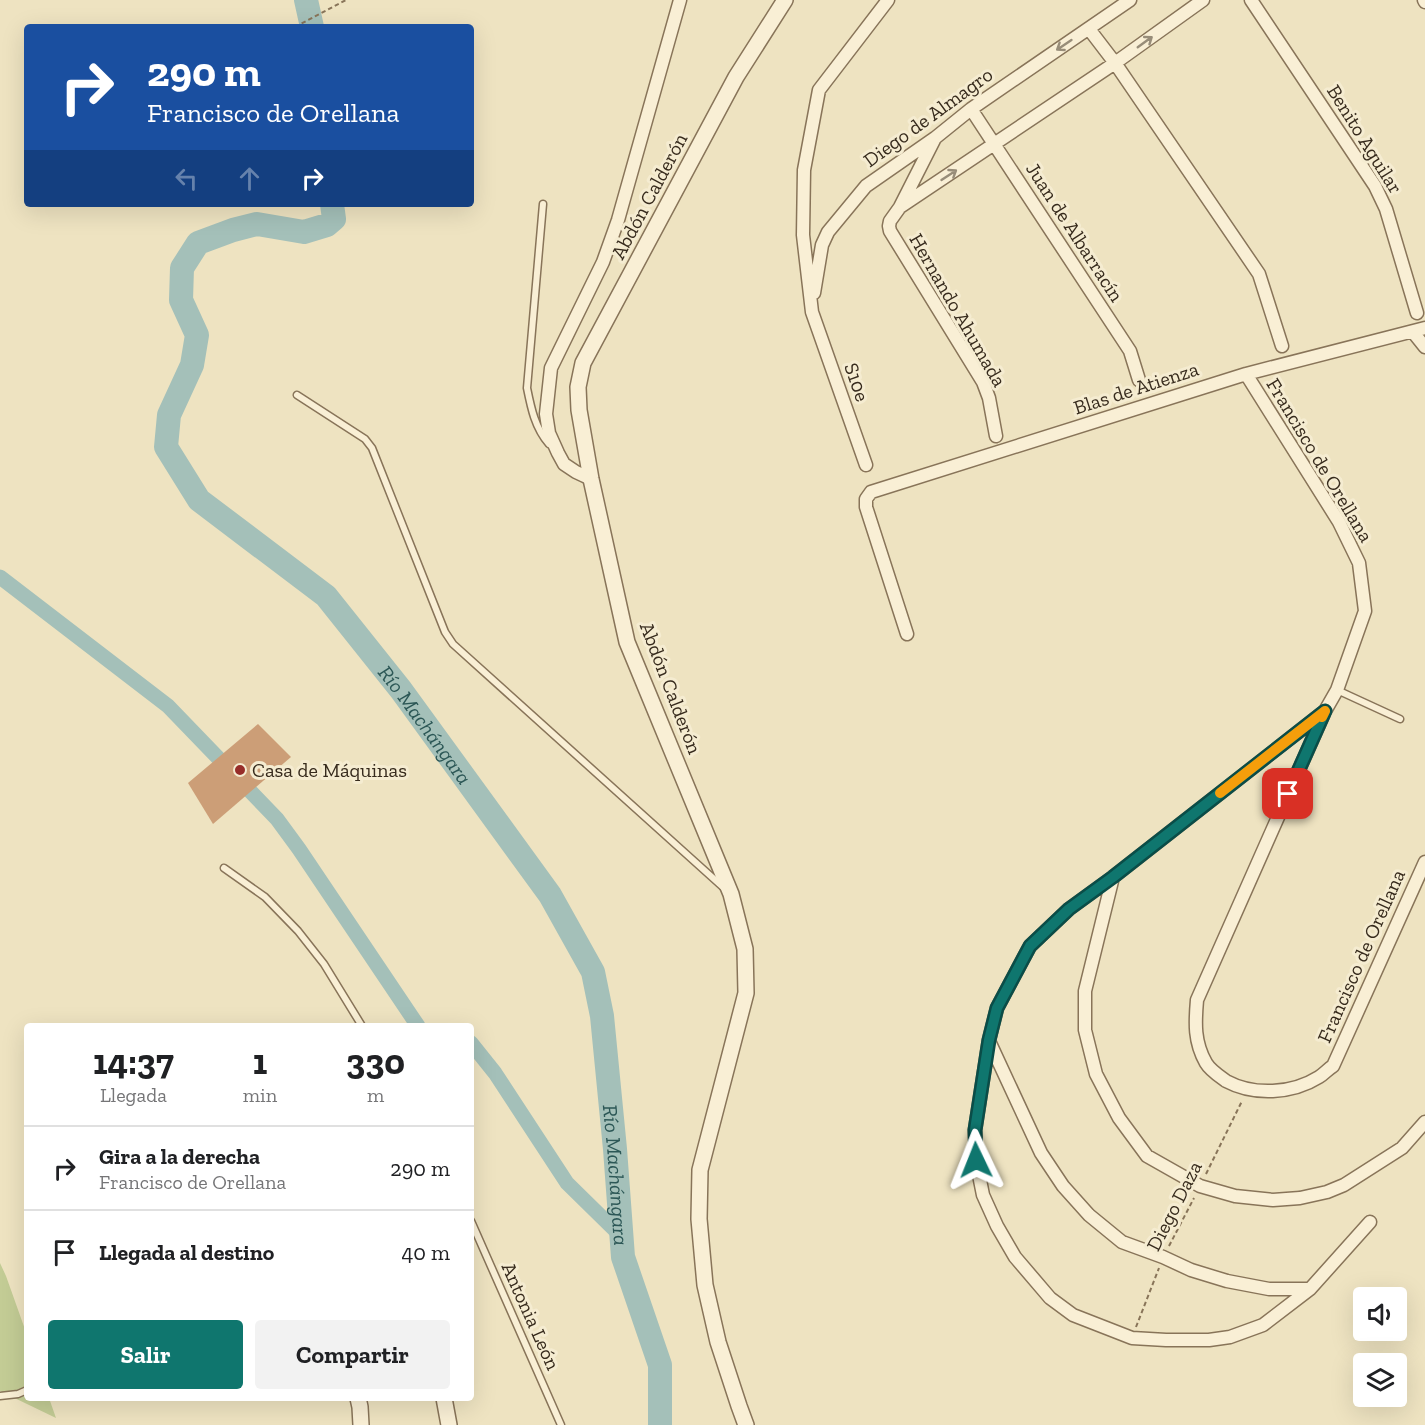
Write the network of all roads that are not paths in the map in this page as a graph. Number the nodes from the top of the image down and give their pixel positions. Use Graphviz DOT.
graph roads {
  1 [pos="680,0"];
  2 [pos="785,0"];
  3 [pos="888,0"];
  4 [pos="1130,0"];
  5 [pos="1203,0"];
  6 [pos="1251,0"];
  7 [pos="1089,29"];
  8 [pos="1115,63"];
  9 [pos="971,109"];
  10 [pos="934,138"];
  11 [pos="995,145"];
  12 [pos="543,204"];
  13 [pos="900,207"];
  14 [pos="812,312"];
  15 [pos="1417,313"];
  16 [pos="1419,330"];
  17 [pos="1282,346"];
  18 [pos="1425,347"];
  19 [pos="1246,374"];
  20 [pos="1139,380"];
  21 [pos="297,395"];
  22 [pos="996,436"];
  23 [pos="558,453"];
  24 [pos="866,465"];
  25 [pos="591,479"];
  26 [pos="907,634"];
  27 [pos="1337,690"];
  28 [pos="1325,711"];
  29 [pos="1400,718"];
  30 [pos="1425,862"];
  31 [pos="224,868"];
  32 [pos="1113,877"];
  33 [pos="731,894"];
  34 [pos="360,1023"];
  35 [pos="989,1040"];
  36 [pos="1425,1122"];
  37 [pos="1370,1222"];
  38 [pos="474,1228"];
  39 [pos="1310,1289"];
  40 [pos="24,1391"];
  41 [pos="0,1396"];
  42 [pos="359,1401"];
  43 [pos="444,1401"];
  44 [pos="360,1425"];
  45 [pos="448,1425"];
  46 [pos="561,1425"];
  47 [pos="746,1425"];
  1 -- 23 [label="street"];
  2 -- 25 [label="street, Abdón Calderón"];
  3 -- 14 [label="street, S10e"];
  4 -- 7 [label="street, Diego de Almagro"];
  8 -- 5 [label="street, one-way"];
  6 -- 15 [label="street, Benito Aguilar"];
  7 -- 8 [label="street, Francisco de Orellana"];
  7 -- 9 [label="street, Diego de Almagro, one-way"];
  8 -- 11 [label="street"];
  8 -- 17 [label="street, Francisco de Orellana"];
  9 -- 10 [label="street, Diego de Almagro"];
  9 -- 11 [label="street, Juan de Albarracín"];
  10 -- 13 [label="street"];
  10 -- 14 [label="street, Diego de Almagro"];
  13 -- 11 [label="street, one-way"];
  11 -- 20 [label="street, Juan de Albarracín"];
  12 -- 23 [label="lane"];
  13 -- 22 [label="street, Hernando Ahumada"];
  14 -- 24 [label="street, S10e"];
  16 -- 18 [label="street"];
  16 -- 19 [label="street, Blas de Atienza"];
  19 -- 26 [label="street, Blas de Atienza"];
  19 -- 27 [label="street, Francisco de Orellana"];
  21 -- 33 [label="lane"];
  23 -- 25 [label="street"];
  25 -- 33 [label="street, Abdón Calderón"];
  27 -- 28 [label="street, Francisco de Orellana"];
  27 -- 29 [label="lane"];
  28 -- 30 [label="street, Francisco de Orellana"];
  28 -- 32 [label="street"];
  31 -- 34 [label="lane"];
  32 -- 35 [label="street"];
  32 -- 36 [label="street"];
  33 -- 47 [label="street, Abdón Calderón"];
  35 -- 39 [label="street"];
  35 -- 39 [label="street"];
  37 -- 39 [label="street"];
  38 -- 46 [label="lane, Antonia León"];
  40 -- 41 [label="lane"];
  42 -- 44 [label="street"];
  43 -- 45 [label="street"];
}
